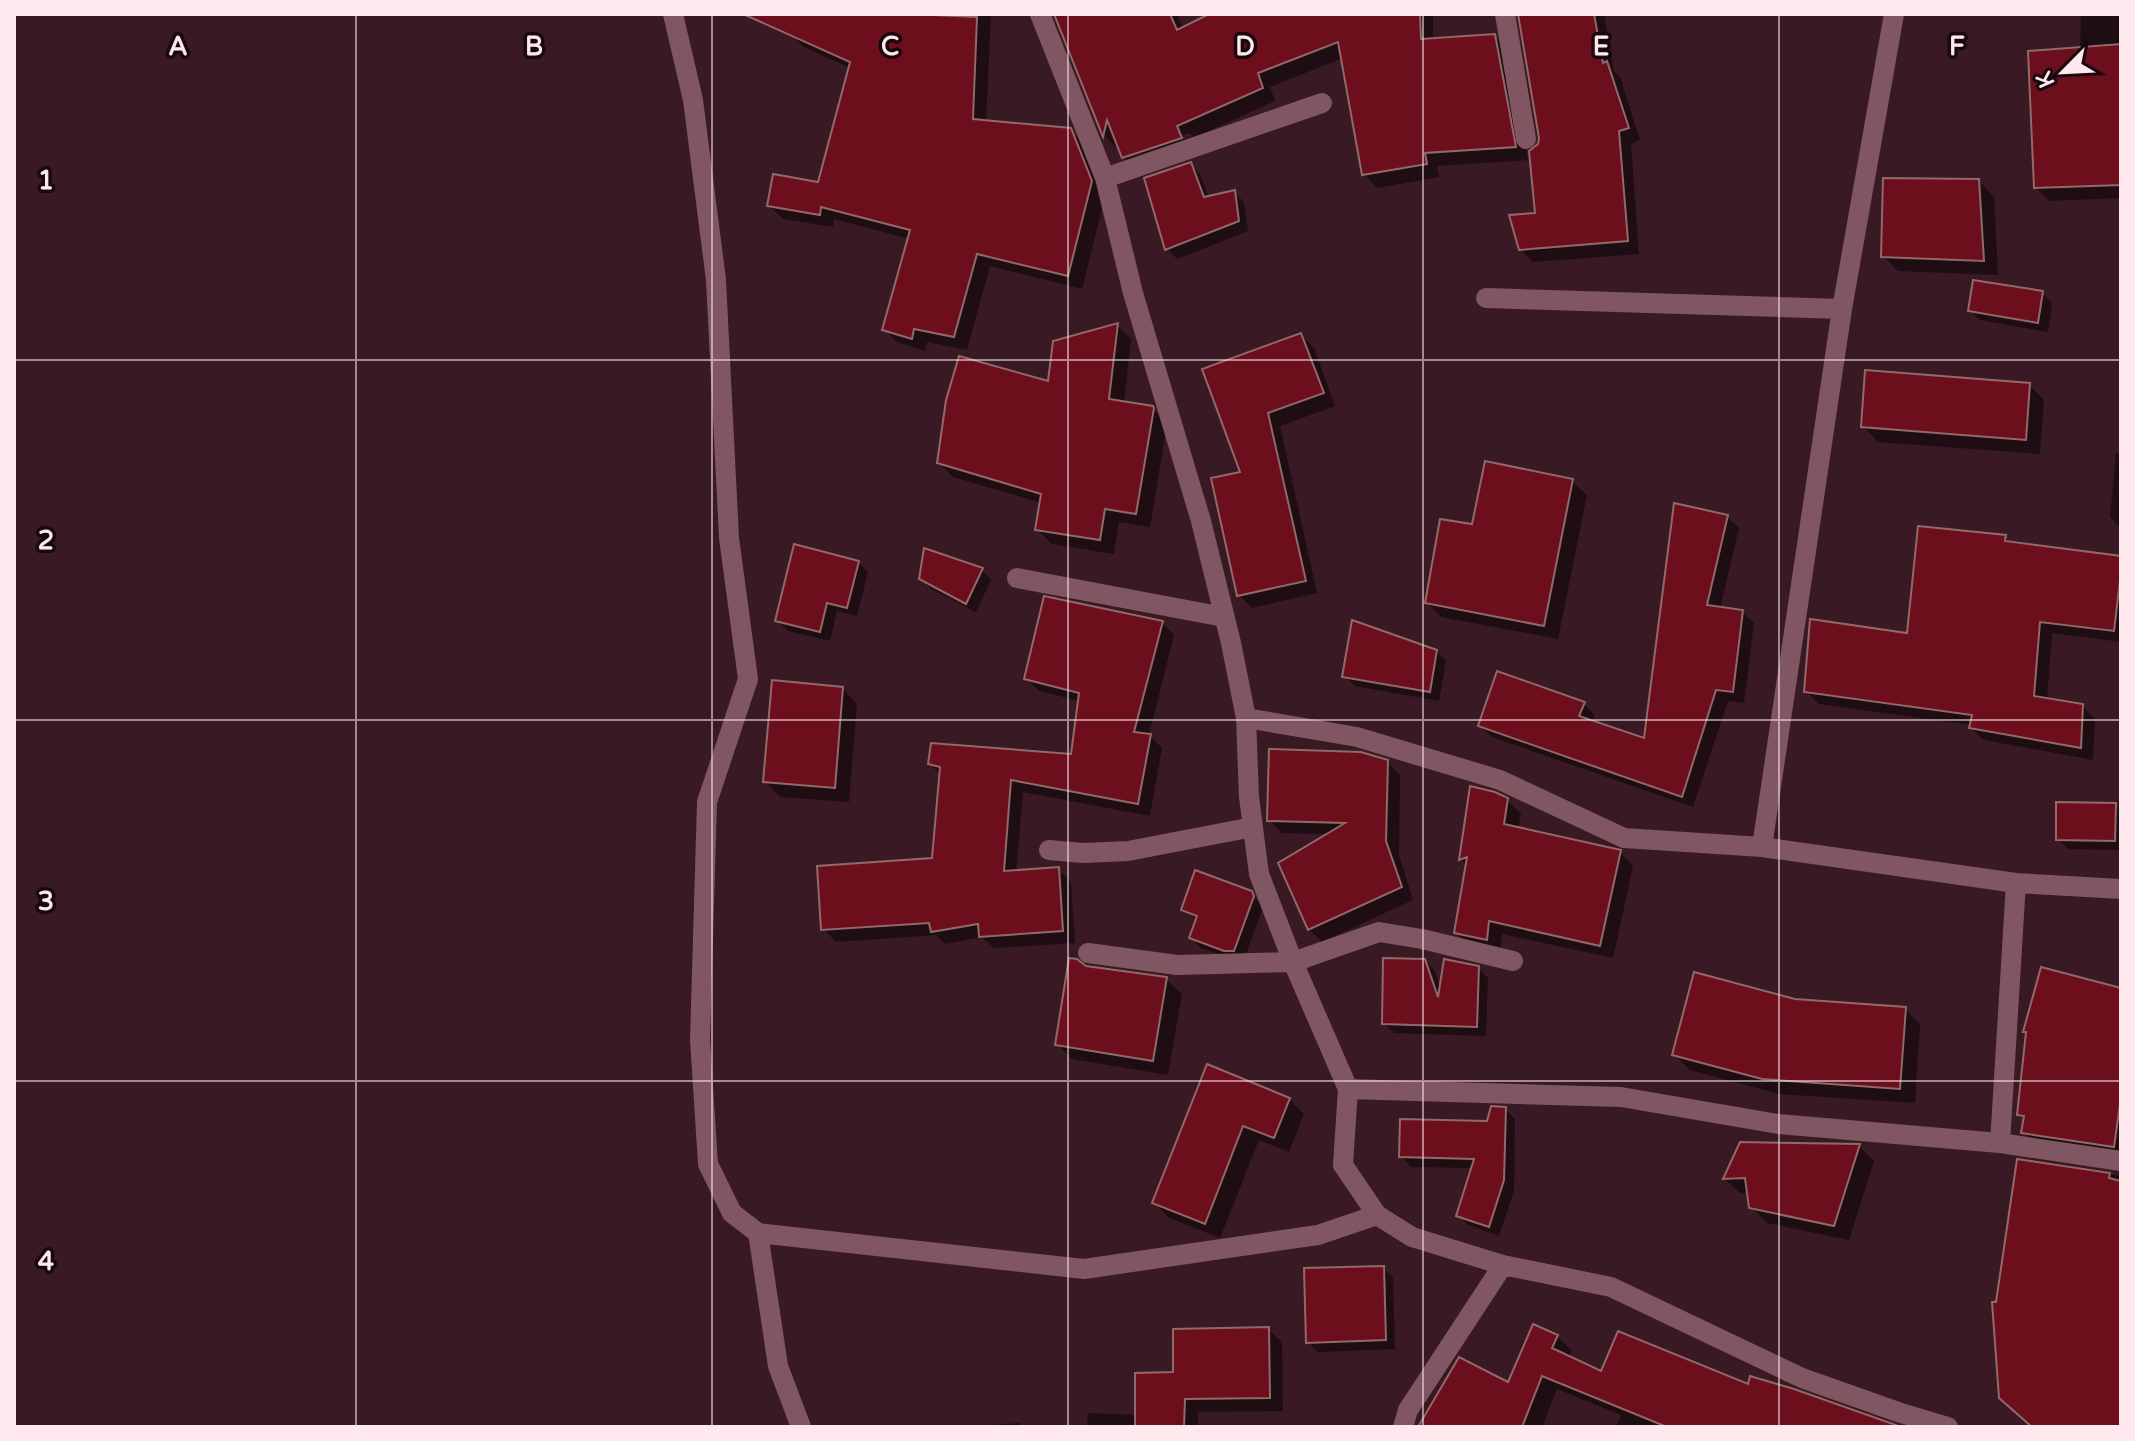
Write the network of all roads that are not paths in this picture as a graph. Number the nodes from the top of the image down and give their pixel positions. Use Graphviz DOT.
graph roads {
  1 [pos="673,14"];
  2 [pos="1040,14"];
  3 [pos="1505,14"];
  4 [pos="1894,14"];
  5 [pos="1322,103"];
  6 [pos="1526,139"];
  7 [pos="1105,178"];
  8 [pos="1486,298"];
  9 [pos="1842,309"];
  10 [pos="1017,578"];
  11 [pos="1224,617"];
  12 [pos="1246,718"];
  13 [pos="1253,827"];
  14 [pos="1762,847"];
  15 [pos="1049,850"];
  16 [pos="2016,883"];
  17 [pos="2121,889"];
  18 [pos="1088,953"];
  19 [pos="1513,961"];
  20 [pos="1293,962"];
  21 [pos="1348,1089"];
  22 [pos="2000,1143"];
  23 [pos="2121,1161"];
  24 [pos="1377,1215"];
  25 [pos="758,1233"];
  26 [pos="1503,1265"];
  27 [pos="1897,1420"];
  28 [pos="801,1427"];
  29 [pos="1403,1427"];
  30 [pos="1948,1427"];
  1 -- 25 [label="street"];
  2 -- 7 [label="street"];
  3 -- 6 [label="street"];
  4 -- 9 [label="street"];
  5 -- 7 [label="street"];
  7 -- 11 [label="street"];
  8 -- 9 [label="street"];
  9 -- 14 [label="street"];
  10 -- 11 [label="street"];
  11 -- 12 [label="street"];
  12 -- 13 [label="street"];
  12 -- 14 [label="street"];
  13 -- 15 [label="street"];
  13 -- 20 [label="street"];
  14 -- 16 [label="street"];
  16 -- 17 [label="street"];
  16 -- 22 [label="street"];
  18 -- 20 [label="street"];
  19 -- 20 [label="street"];
  20 -- 21 [label="street"];
  21 -- 22 [label="street"];
  21 -- 24 [label="street"];
  22 -- 23 [label="street"];
  24 -- 25 [label="street"];
  24 -- 26 [label="street"];
  25 -- 28 [label="street"];
  26 -- 27 [label="street"];
  26 -- 29 [label="street"];
  27 -- 30 [label="street"];
}
